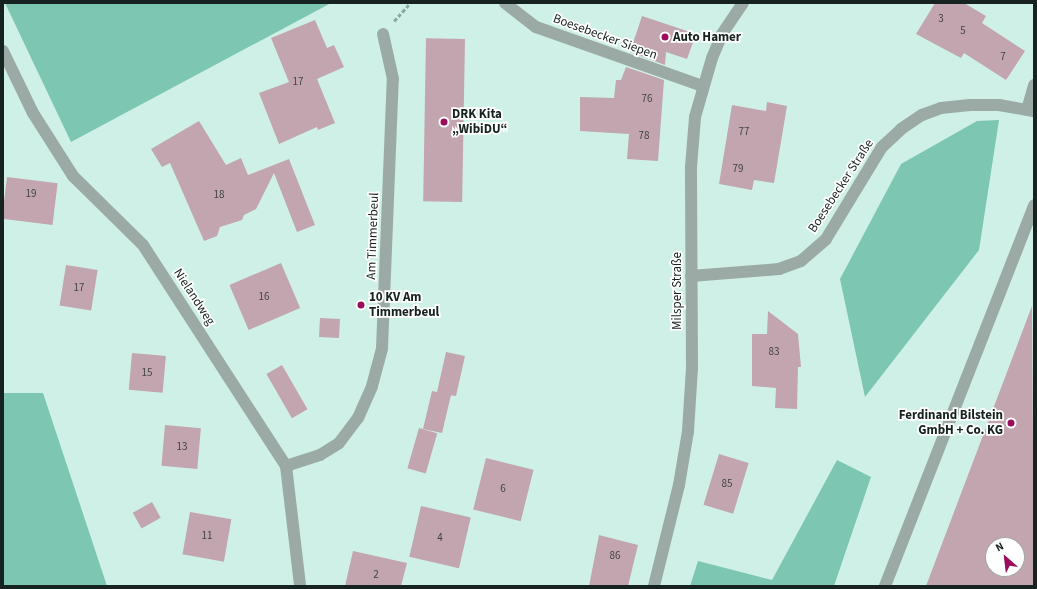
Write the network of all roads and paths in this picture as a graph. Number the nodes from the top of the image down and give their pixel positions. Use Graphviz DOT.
graph roads {
  1 [pos="410,3"];
  2 [pos="504,3"];
  3 [pos="743,3"];
  4 [pos="383,34"];
  5 [pos="3,52"];
  6 [pos="1034,85"];
  7 [pos="703,86"];
  8 [pos="1031,110"];
  9 [pos="1034,205"];
  10 [pos="691,276"];
  11 [pos="286,466"];
  12 [pos="300,586"];
  13 [pos="654,586"];
  14 [pos="885,586"];
  1 -- 4 [label="path"];
  2 -- 7 [label="street, Boesebecker Siepen"];
  3 -- 7 [label="street, Milsper Straße"];
  4 -- 11 [label="street, Am Timmerbeul"];
  5 -- 11 [label="street, Nielandweg"];
  6 -- 8 [label="street"];
  7 -- 10 [label="street, Milsper Straße"];
  8 -- 10 [label="street, Boesebecker Straße"];
  9 -- 14 [label="street"];
  10 -- 13 [label="street, Milsper Straße"];
  11 -- 12 [label="street, Nielandweg"];
}
